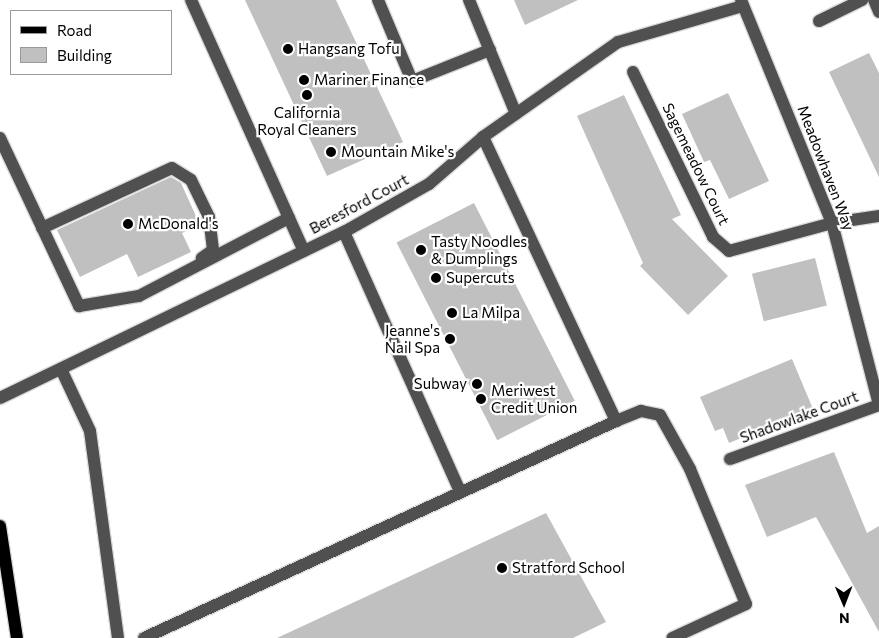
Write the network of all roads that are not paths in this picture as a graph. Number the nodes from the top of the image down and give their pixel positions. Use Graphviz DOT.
graph roads {
  1 [pos="191,0"];
  2 [pos="378,0"];
  3 [pos="469,0"];
  4 [pos="862,0"];
  5 [pos="874,0"];
  6 [pos="740,2"];
  7 [pos="879,12"];
  8 [pos="819,21"];
  9 [pos="490,50"];
  10 [pos="633,72"];
  11 [pos="516,114"];
  12 [pos="483,137"];
  13 [pos="0,138"];
  14 [pos="879,216"];
  15 [pos="289,218"];
  16 [pos="832,223"];
  17 [pos="42,228"];
  18 [pos="344,232"];
  19 [pos="304,251"];
  20 [pos="180,275"];
  21 [pos="61,368"];
  22 [pos="0,398"];
  23 [pos="879,405"];
  24 [pos="616,421"];
  25 [pos="730,459"];
  26 [pos="460,491"];
  27 [pos="0,526"];
  28 [pos="17,638"];
  29 [pos="118,638"];
  30 [pos="144,638"];
  31 [pos="672,638"];
  1 -- 15 [label="street"];
  2 -- 9 [label="street"];
  3 -- 9 [label="street"];
  4 -- 8 [label="street"];
  5 -- 7 [label="street"];
  6 -- 11 [label="street, Beresford Court"];
  6 -- 16 [label="street, Meadowhaven Way"];
  9 -- 11 [label="street"];
  10 -- 16 [label="street, Sagemeadow Court"];
  11 -- 12 [label="street, Beresford Court"];
  12 -- 18 [label="street, Beresford Court"];
  12 -- 24 [label="street"];
  13 -- 17 [label="street"];
  14 -- 16 [label="street"];
  15 -- 19 [label="street"];
  15 -- 20 [label="street"];
  16 -- 23 [label="street, Meadowhaven Way"];
  17 -- 20 [label="street"];
  17 -- 20 [label="street"];
  18 -- 19 [label="street, Beresford Court"];
  18 -- 26 [label="street"];
  19 -- 21 [label="street, Beresford Court"];
  21 -- 22 [label="street, Beresford Court"];
  21 -- 29 [label="street"];
  23 -- 25 [label="street, Shadowlake Court"];
  24 -- 26 [label="street"];
  24 -- 31 [label="street"];
  26 -- 30 [label="street"];
  27 -- 28 [label="main road"];
}
